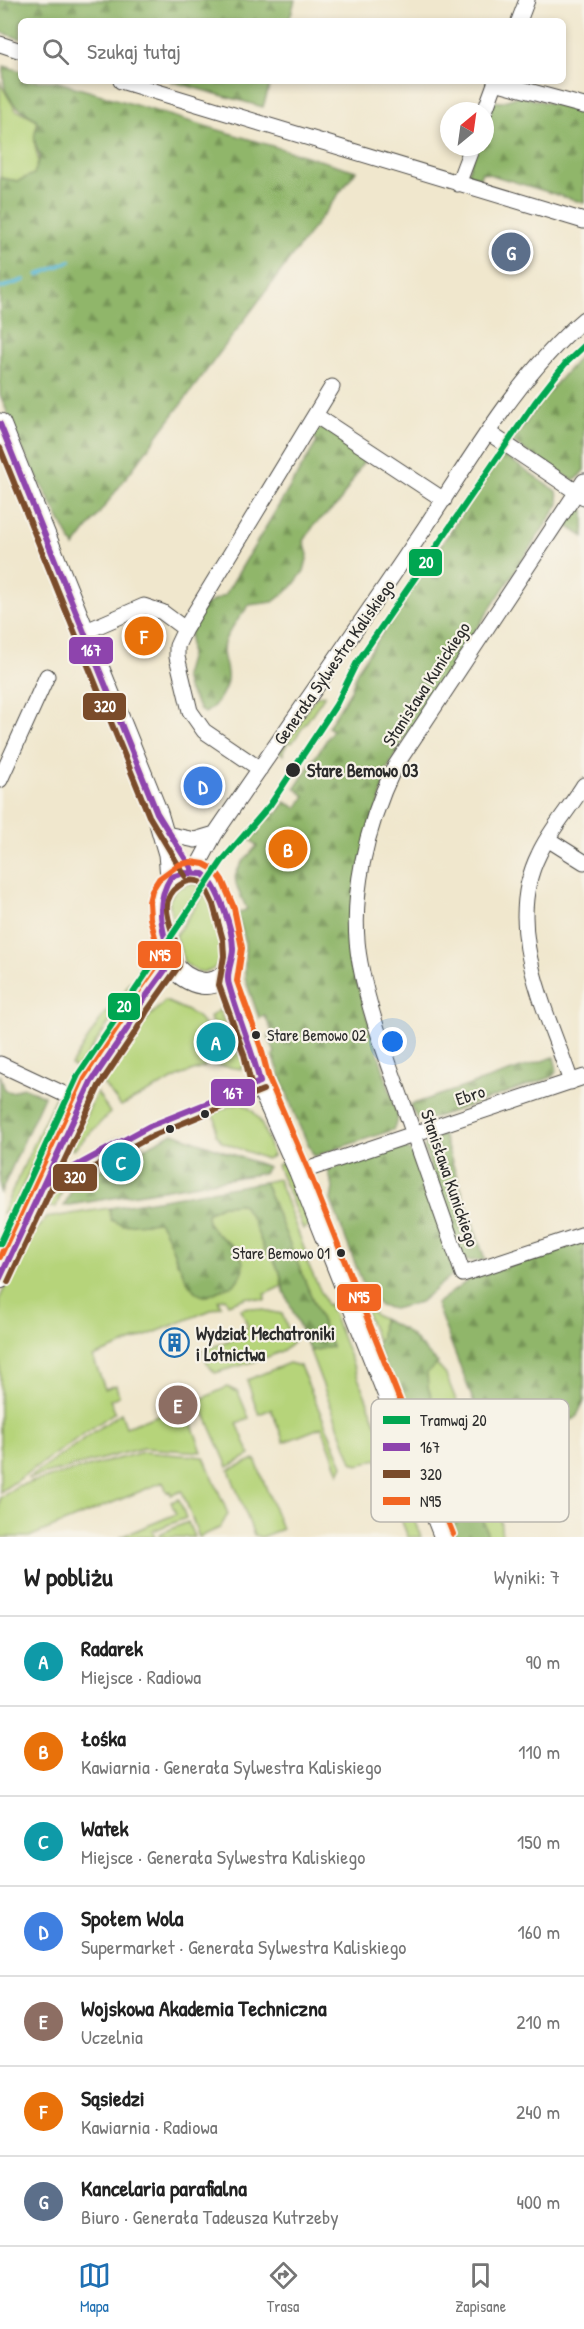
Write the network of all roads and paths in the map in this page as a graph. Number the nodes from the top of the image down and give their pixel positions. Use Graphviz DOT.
graph roads {
  1 [pos="527,0"];
  2 [pos="520,18"];
  3 [pos="0,44"];
  4 [pos="18,50"];
  5 [pos="131,84"];
  6 [pos="495,84"];
  7 [pos="503,84"];
  8 [pos="488,102"];
  9 [pos="584,106"];
  10 [pos="469,156"];
  11 [pos="458,184"];
  12 [pos="584,221"];
  13 [pos="584,319"];
  14 [pos="332,387"];
  15 [pos="315,415"];
  16 [pos="0,424"];
  17 [pos="489,433"];
  18 [pos="581,490"];
  19 [pos="444,500"];
  20 [pos="185,628"];
  21 [pos="84,632"];
  22 [pos="47,676"];
  23 [pos="260,768"];
  24 [pos="0,780"];
  25 [pos="584,785"];
  26 [pos="157,813"];
  27 [pos="215,834"];
  28 [pos="171,835"];
  29 [pos="549,840"];
  30 [pos="584,862"];
  31 [pos="198,873"];
  32 [pos="171,877"];
  33 [pos="171,962"];
  34 [pos="227,974"];
  35 [pos="188,980"];
  36 [pos="208,984"];
  37 [pos="129,1026"];
  38 [pos="0,1064"];
  39 [pos="254,1064"];
  40 [pos="577,1080"];
  41 [pos="81,1102"];
  42 [pos="414,1134"];
  43 [pos="300,1172"];
  44 [pos="584,1234"];
  45 [pos="0,1278"];
  46 [pos="390,1399"];
  47 [pos="439,1522"];
  48 [pos="445,1537"];
  1 -- 2 [label="street"];
  3 -- 4 [label="street"];
  5 -- 11 [label="street"];
  6 -- 8 [label="street"];
  7 -- 9 [label="street"];
  10 -- 11 [label="street"];
  11 -- 12 [label="street"];
  13 -- 17 [label="street, Generała Sylwestra Kaliskiego"];
  14 -- 15 [label="street"];
  15 -- 19 [label="street"];
  15 -- 20 [label="street"];
  16 -- 21 [label="main road"];
  17 -- 18 [label="street"];
  17 -- 19 [label="street, Generała Sylwestra Kaliskiego"];
  18 -- 42 [label="street, Stanisława Kunickiego"];
  19 -- 23 [label="street, Generała Sylwestra Kaliskiego"];
  20 -- 21 [label="street"];
  20 -- 23 [label="street"];
  21 -- 26 [label="main road"];
  22 -- 24 [label="street"];
  23 -- 27 [label="street, Generała Sylwestra Kaliskiego"];
  25 -- 29 [label="street"];
  26 -- 28 [label="main road"];
  26 -- 32 [label="main road"];
  27 -- 28 [label="street"];
  27 -- 31 [label="street, Generała Sylwestra Kaliskiego"];
  28 -- 31 [label="main road"];
  29 -- 30 [label="street"];
  29 -- 40 [label="street"];
  31 -- 32 [label="main road"];
  31 -- 34 [label="main road"];
  32 -- 33 [label="main road"];
  33 -- 35 [label="main road"];
  33 -- 37 [label="main road"];
  34 -- 36 [label="main road"];
  34 -- 39 [label="main road"];
  35 -- 36 [label="main road"];
  35 -- 37 [label="main road"];
  36 -- 39 [label="main road"];
  37 -- 41 [label="main road"];
  38 -- 41 [label="street"];
  39 -- 43 [label="main road"];
  40 -- 42 [label="street, Ebro"];
  41 -- 45 [label="main road"];
  42 -- 43 [label="street, Ebro"];
  42 -- 44 [label="street, Stanisława Kunickiego"];
  43 -- 46 [label="main road"];
  47 -- 48 [label="main road"];
}
